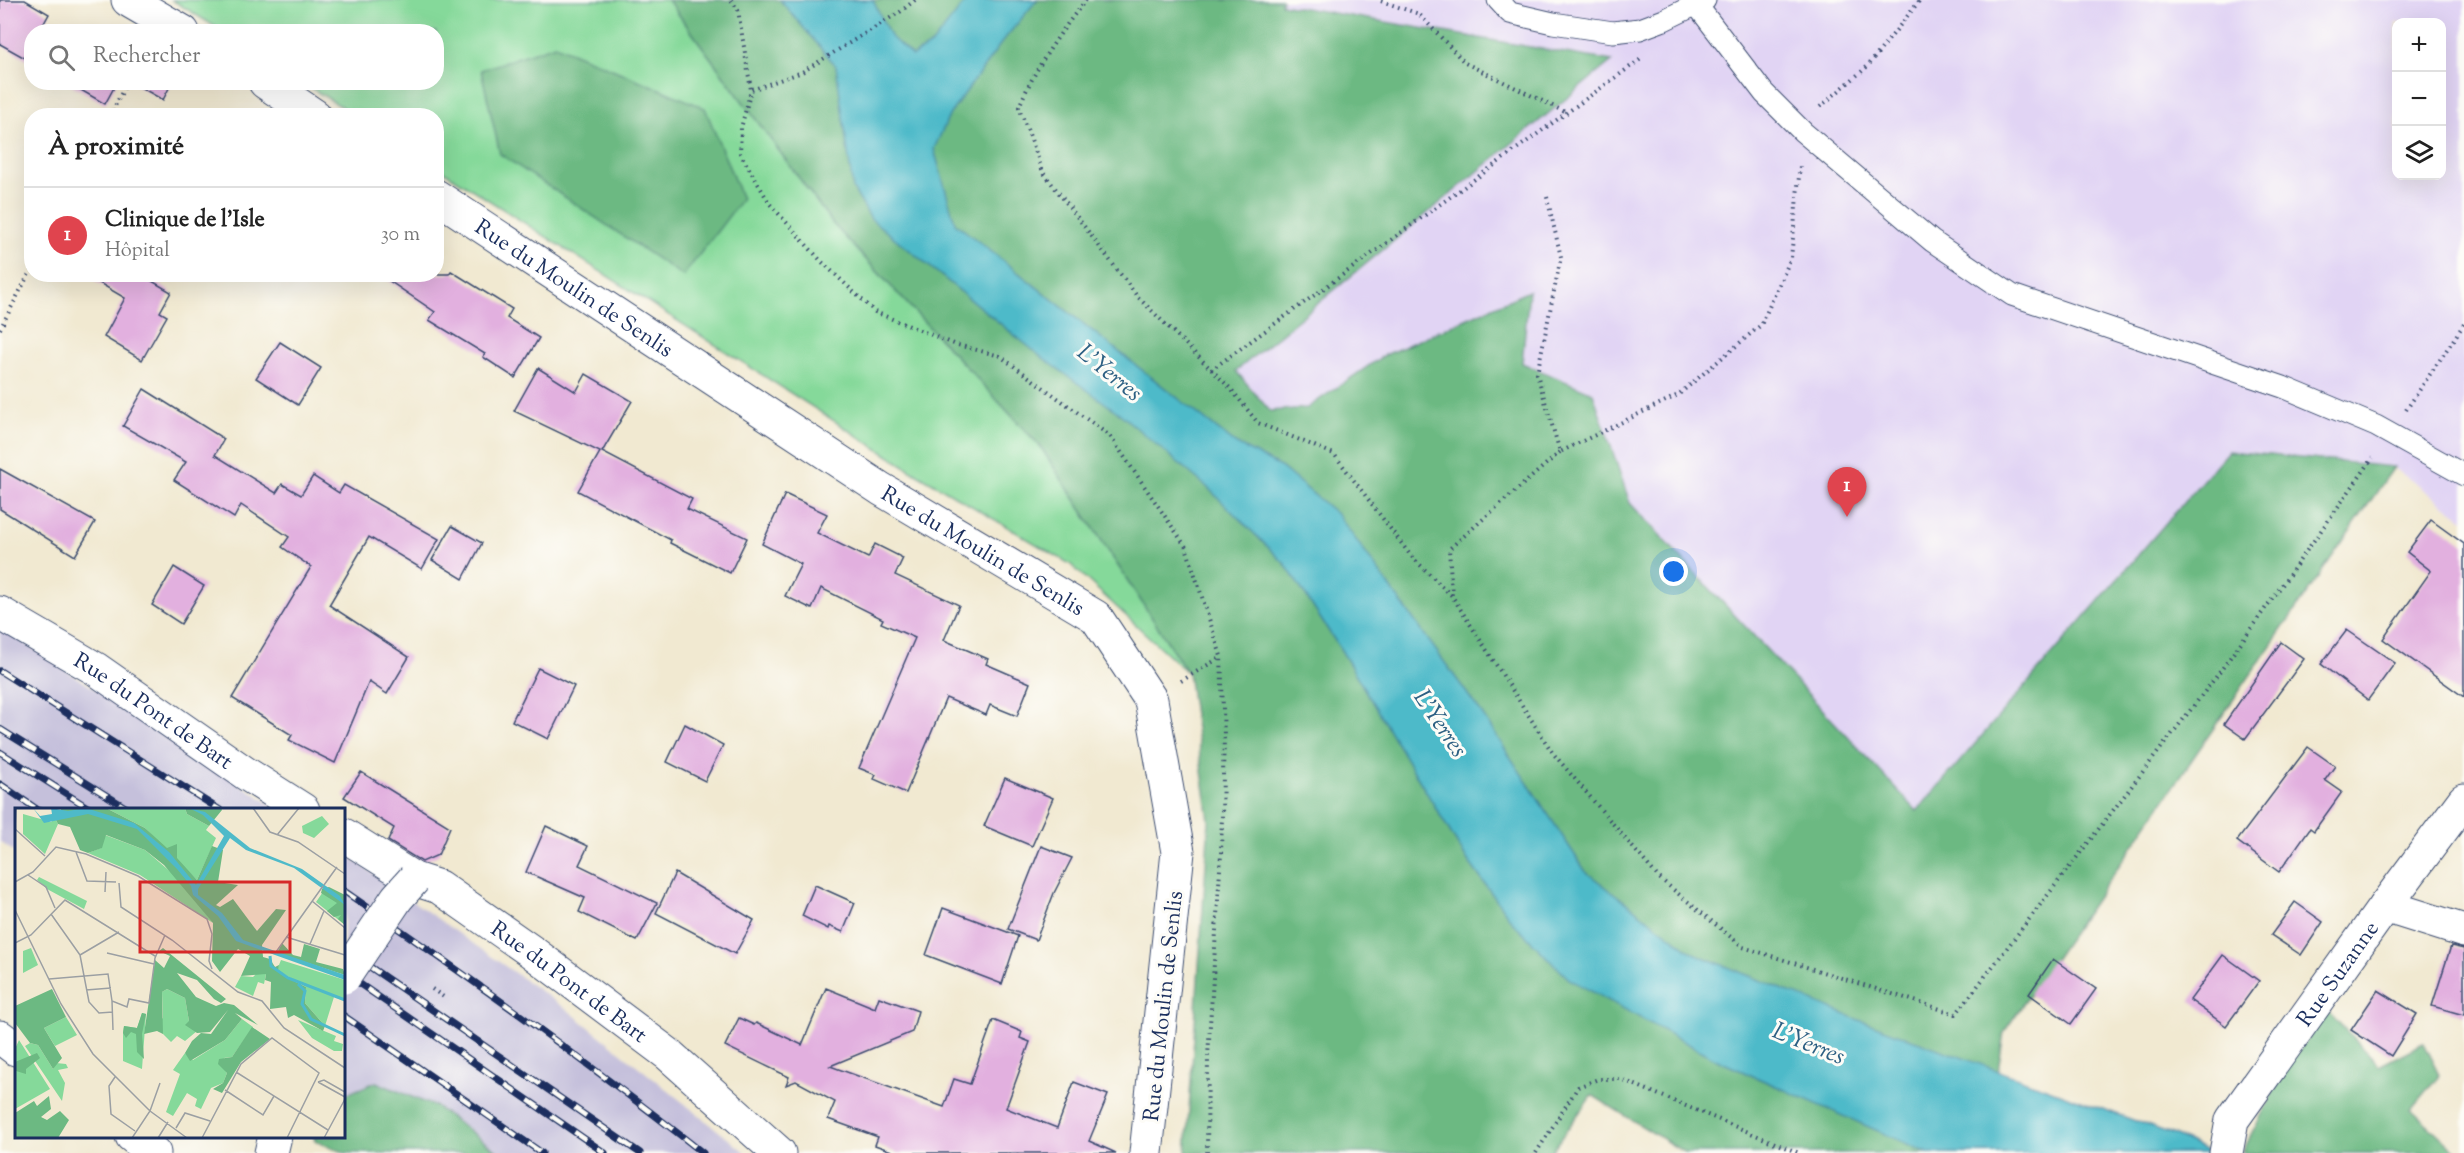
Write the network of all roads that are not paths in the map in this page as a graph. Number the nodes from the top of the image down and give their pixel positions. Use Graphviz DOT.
graph roads {
  1 [pos="128,0"];
  2 [pos="1498,0"];
  3 [pos="1700,2"];
  4 [pos="169,24"];
  5 [pos="277,90"];
  6 [pos="303,108"];
  7 [pos="444,201"];
  8 [pos="2464,475"];
  9 [pos="0,614"];
  10 [pos="2464,800"];
  11 [pos="300,808"];
  12 [pos="345,836"];
  13 [pos="414,879"];
  14 [pos="2385,906"];
  15 [pos="2464,931"];
  16 [pos="345,976"];
  17 [pos="0,1037"];
  18 [pos="15,1048"];
  19 [pos="133,1138"];
  20 [pos="275,1138"];
  21 [pos="154,1153"];
  22 [pos="271,1153"];
  23 [pos="779,1153"];
  24 [pos="1146,1153"];
  25 [pos="2226,1153"];
  1 -- 4 [label="street"];
  2 -- 3 [label="lane"];
  3 -- 8 [label="lane"];
  5 -- 6 [label="street"];
  7 -- 24 [label="street, Rue du Moulin de Senlis"];
  9 -- 11 [label="street, Rue du Pont de Bart"];
  10 -- 14 [label="street, Rue Suzanne"];
  12 -- 13 [label="street, Rue du Pont de Bart"];
  13 -- 16 [label="street, bridge"];
  13 -- 23 [label="street, Rue du Pont de Bart"];
  14 -- 15 [label="street"];
  14 -- 25 [label="street, Rue Suzanne"];
  17 -- 18 [label="street"];
  19 -- 21 [label="street"];
  20 -- 22 [label="street"];
}
